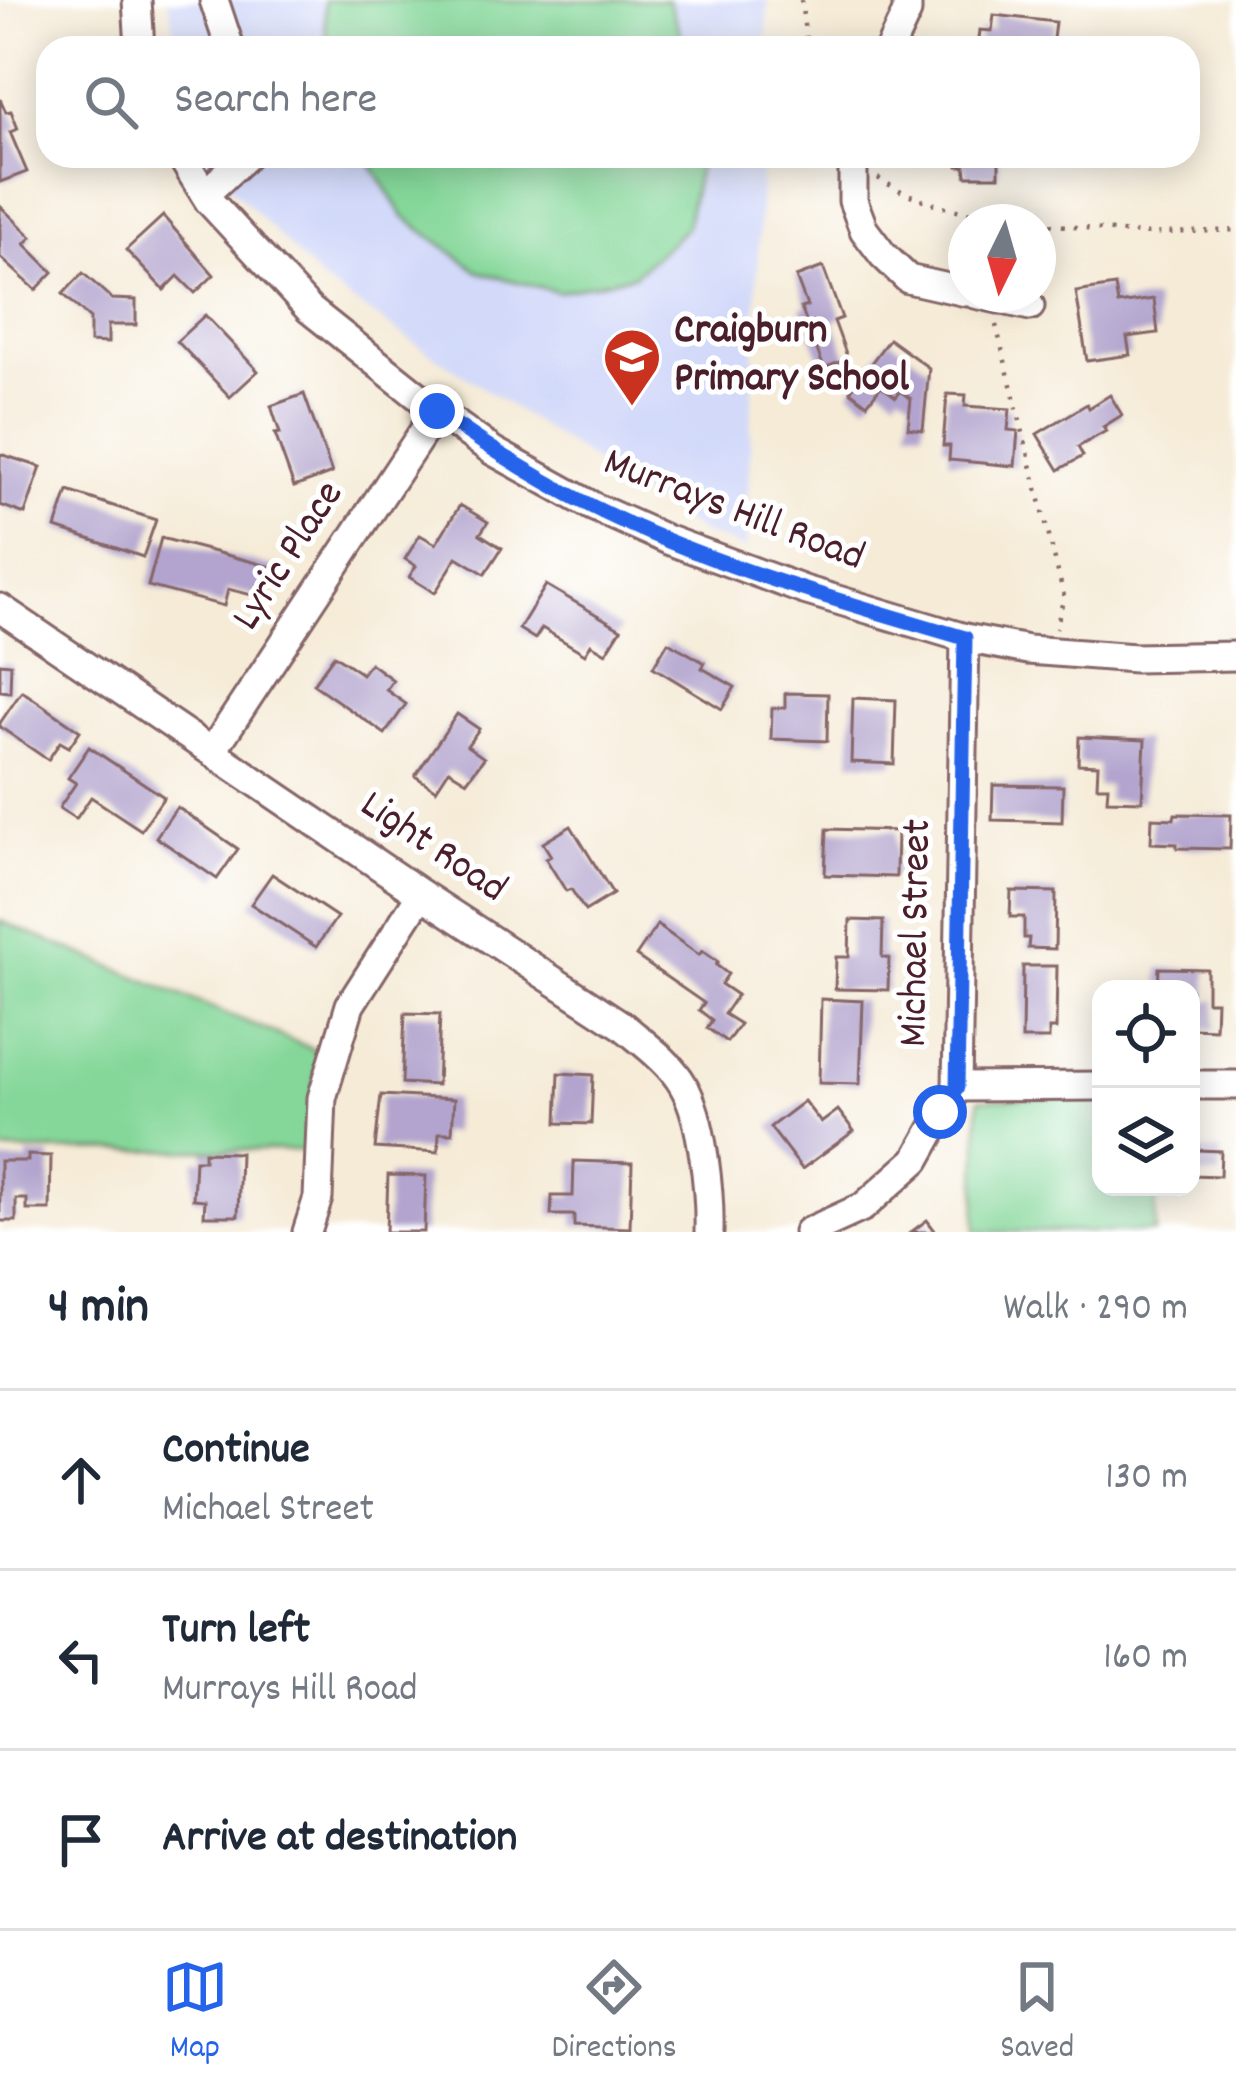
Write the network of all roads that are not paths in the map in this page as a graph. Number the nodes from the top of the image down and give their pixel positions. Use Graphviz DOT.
graph roads {
  1 [pos="137,0"];
  2 [pos="214,0"];
  3 [pos="907,0"];
  4 [pos="139,36"];
  5 [pos="226,36"];
  6 [pos="896,36"];
  7 [pos="189,168"];
  8 [pos="233,168"];
  9 [pos="853,168"];
  10 [pos="205,194"];
  11 [pos="948,288"];
  12 [pos="437,411"];
  13 [pos="0,608"];
  14 [pos="965,638"];
  15 [pos="1236,656"];
  16 [pos="213,750"];
  17 [pos="421,893"];
  18 [pos="1200,1085"];
  19 [pos="1236,1085"];
  20 [pos="1092,1086"];
  21 [pos="957,1087"];
  22 [pos="307,1232"];
  23 [pos="710,1232"];
  24 [pos="808,1232"];
  1 -- 4 [label="street"];
  2 -- 5 [label="street"];
  3 -- 6 [label="street"];
  7 -- 10 [label="street, Murrays Hill Road"];
  8 -- 10 [label="street"];
  9 -- 11 [label="street"];
  10 -- 12 [label="street, Murrays Hill Road"];
  12 -- 14 [label="street, Murrays Hill Road"];
  12 -- 16 [label="street, Lyric Place"];
  13 -- 16 [label="street, Light Road"];
  14 -- 15 [label="street, Murrays Hill Road"];
  14 -- 21 [label="street, Michael Street"];
  16 -- 17 [label="street, Light Road"];
  17 -- 22 [label="street"];
  17 -- 23 [label="street, Light Road"];
  18 -- 19 [label="street"];
  20 -- 21 [label="street"];
  21 -- 24 [label="street, Michael Street"];
}
